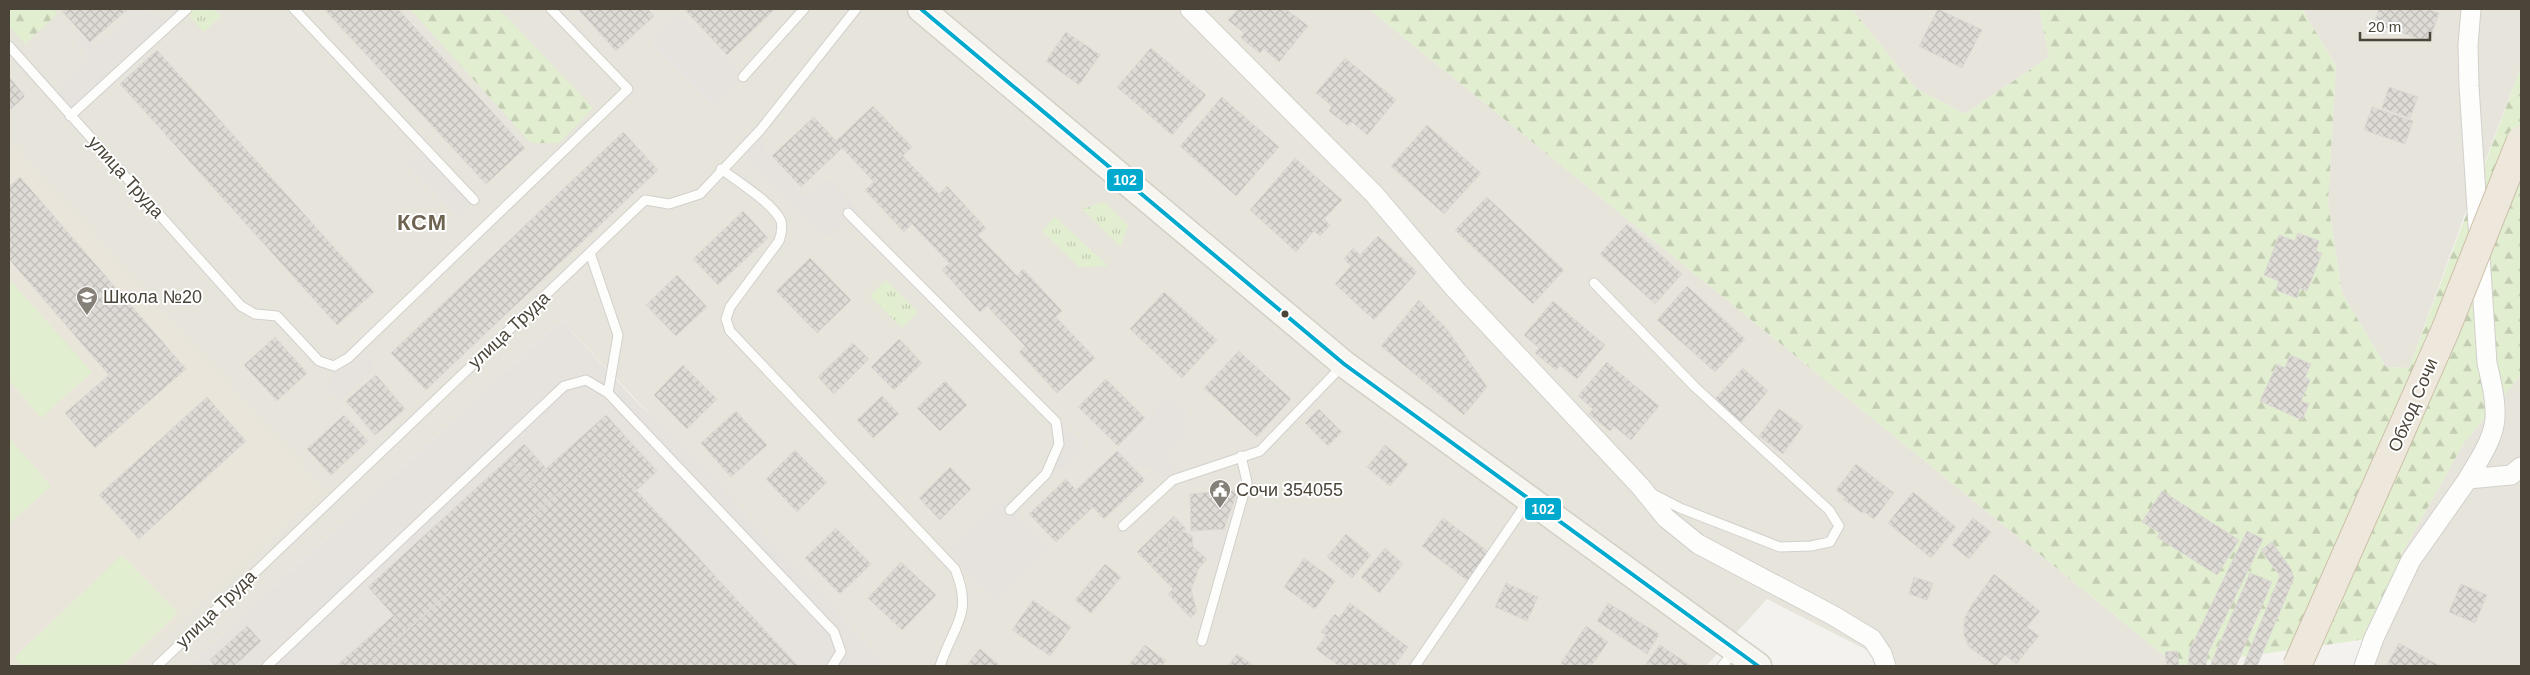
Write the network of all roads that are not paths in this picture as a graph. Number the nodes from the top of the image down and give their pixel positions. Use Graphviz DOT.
graph roads {
  1 [pos="187,9"];
  2 [pos="294,9"];
  3 [pos="551,9"];
  4 [pos="804,9"];
  5 [pos="856,9"];
  6 [pos="921,9"];
  7 [pos="1190,9"];
  8 [pos="2471,9"];
  9 [pos="9,46"];
  10 [pos="743,76"];
  11 [pos="70,116"];
  12 [pos="2521,140"];
  13 [pos="721,169"];
  14 [pos="474,200"];
  15 [pos="848,213"];
  16 [pos="590,253"];
  17 [pos="1594,283"];
  18 [pos="1344,364"];
  19 [pos="608,393"];
  20 [pos="1241,456"];
  21 [pos="2521,468"];
  22 [pos="2468,479"];
  23 [pos="1640,486"];
  24 [pos="1529,499"];
  25 [pos="1010,510"];
  26 [pos="1123,526"];
  27 [pos="1202,640"];
  28 [pos="1729,658"];
  29 [pos="157,666"];
  30 [pos="268,666"];
  31 [pos="832,666"];
  32 [pos="940,666"];
  33 [pos="1415,666"];
  34 [pos="1758,666"];
  35 [pos="1886,666"];
  36 [pos="2297,666"];
  37 [pos="2364,666"];
  1 -- 11 [label="lane"];
  2 -- 14 [label="lane"];
  3 -- 11 [label="lane, улица Труда"];
  4 -- 10 [label="lane"];
  5 -- 13 [label="lane, улица Труда"];
  6 -- 18 [label="main road"];
  7 -- 23 [label="street"];
  8 -- 22 [label="street"];
  9 -- 11 [label="lane, улица Труда"];
  12 -- 36 [label="highway, Обход Сочи, bridge"];
  13 -- 16 [label="lane, улица Труда"];
  13 -- 32 [label="lane"];
  15 -- 25 [label="lane"];
  16 -- 19 [label="lane"];
  16 -- 29 [label="lane, улица Труда"];
  17 -- 23 [label="lane"];
  18 -- 20 [label="lane"];
  18 -- 24 [label="main road"];
  19 -- 30 [label="lane"];
  19 -- 31 [label="lane"];
  20 -- 26 [label="lane"];
  20 -- 27 [label="lane"];
  21 -- 22 [label="street"];
  22 -- 37 [label="street"];
  23 -- 35 [label="street"];
  24 -- 28 [label="main road"];
  24 -- 33 [label="lane"];
  28 -- 34 [label="main road"];
}
